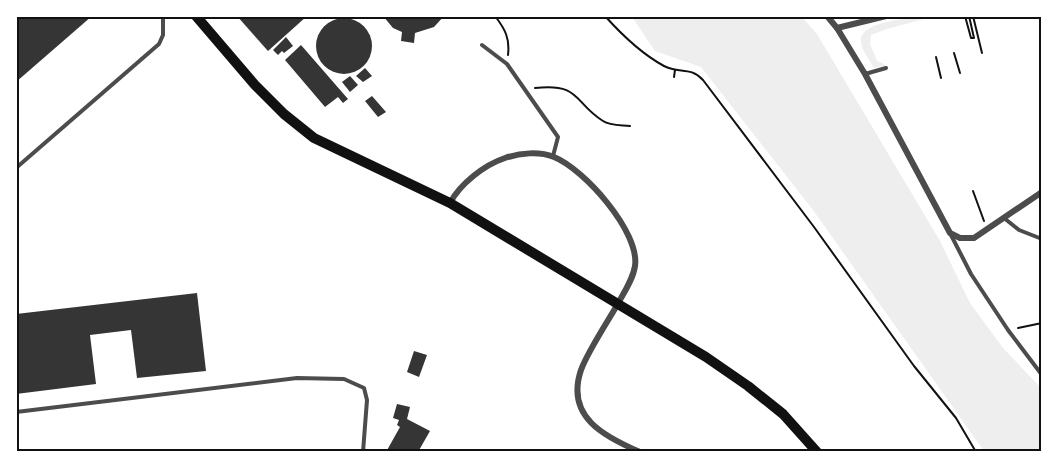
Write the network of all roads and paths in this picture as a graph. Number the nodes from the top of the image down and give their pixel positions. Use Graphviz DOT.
graph roads {
  1 [pos="163,16"];
  2 [pos="196,16"];
  3 [pos="495,16"];
  4 [pos="605,16"];
  5 [pos="827,16"];
  6 [pos="886,16"];
  7 [pos="969,16"];
  8 [pos="859,20"];
  9 [pos="837,28"];
  10 [pos="482,45"];
  11 [pos="954,52"];
  12 [pos="982,53"];
  13 [pos="936,57"];
  14 [pos="507,64"];
  15 [pos="886,68"];
  16 [pos="675,70"];
  17 [pos="960,73"];
  18 [pos="865,74"];
  19 [pos="674,77"];
  20 [pos="941,78"];
  21 [pos="525,89"];
  22 [pos="630,126"];
  23 [pos="553,156"];
  24 [pos="16,168"];
  25 [pos="973,191"];
  26 [pos="1041,192"];
  27 [pos="450,203"];
  28 [pos="1004,218"];
  29 [pos="985,224"];
  30 [pos="950,233"];
  31 [pos="1041,239"];
  32 [pos="1041,323"];
  33 [pos="1008,330"];
  34 [pos="1041,375"];
  35 [pos="16,412"];
  36 [pos="363,452"];
  37 [pos="640,452"];
  38 [pos="817,452"];
  39 [pos="976,452"];
  1 -- 24 [label="lane"];
  2 -- 27 [label="main road"];
  3 -- 14 [label="path"];
  4 -- 16 [label="path"];
  5 -- 9 [label="street"];
  6 -- 8 [label="street"];
  7 -- 7 [label="path"];
  7 -- 12 [label="path"];
  8 -- 9 [label="street"];
  9 -- 18 [label="street"];
  10 -- 14 [label="lane"];
  11 -- 17 [label="path"];
  13 -- 20 [label="path"];
  14 -- 21 [label="lane"];
  15 -- 18 [label="lane"];
  16 -- 19 [label="path"];
  16 -- 39 [label="path"];
  18 -- 30 [label="street"];
  21 -- 22 [label="path"];
  21 -- 23 [label="lane"];
  23 -- 27 [label="street"];
  23 -- 37 [label="street"];
  25 -- 29 [label="path"];
  26 -- 28 [label="street"];
  27 -- 38 [label="main road"];
  28 -- 30 [label="street"];
  28 -- 31 [label="lane"];
  30 -- 33 [label="lane"];
  32 -- 33 [label="path"];
  33 -- 34 [label="lane"];
  35 -- 36 [label="lane"];
}
